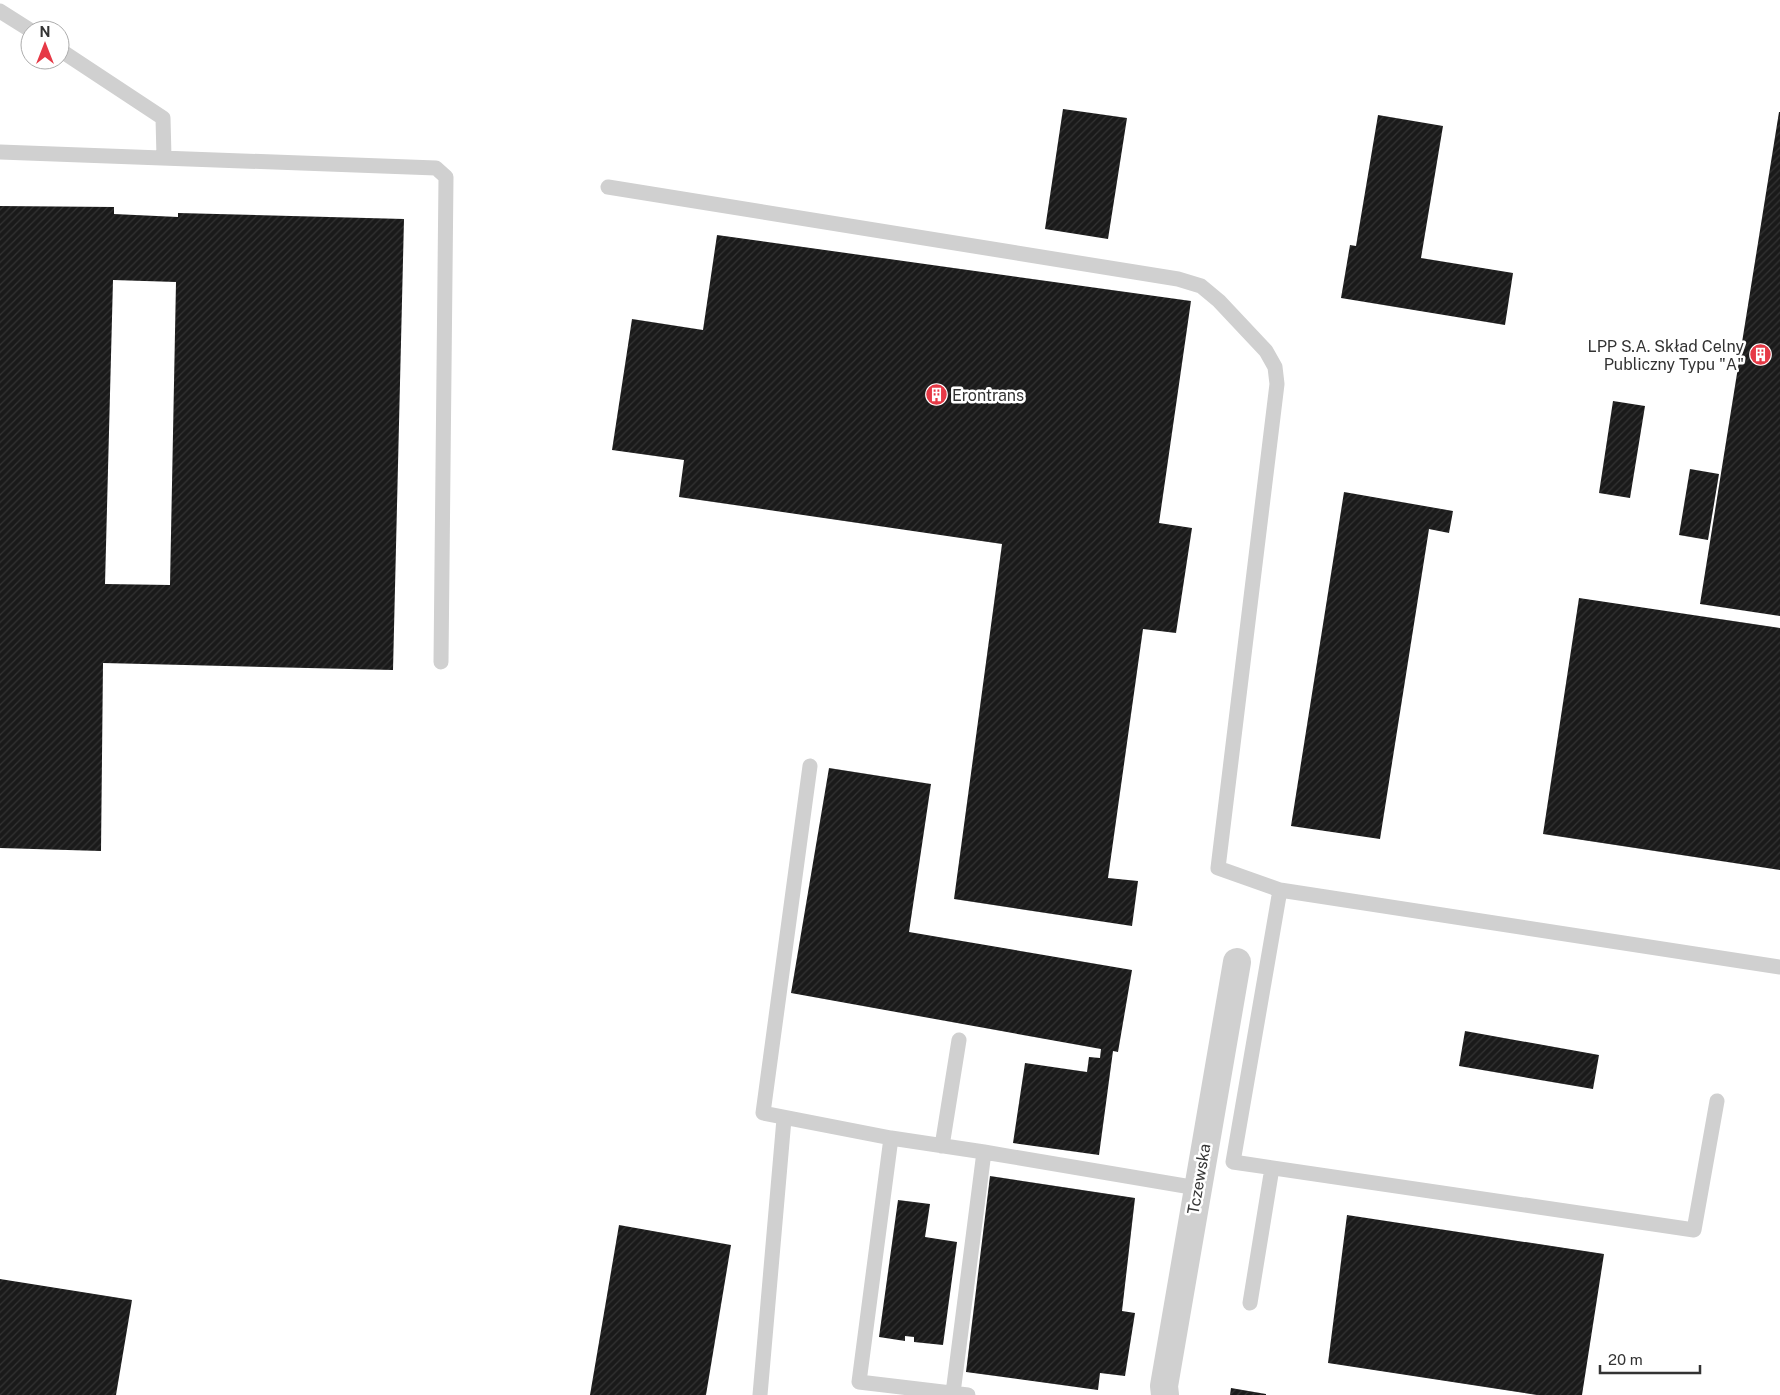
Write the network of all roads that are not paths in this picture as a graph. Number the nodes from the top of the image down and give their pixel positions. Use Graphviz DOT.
graph roads {
  1 [pos="0,10"];
  2 [pos="20,23"];
  3 [pos="70,57"];
  4 [pos="0,152"];
  5 [pos="164,157"];
  6 [pos="608,187"];
  7 [pos="441,662"];
  8 [pos="810,766"];
  9 [pos="1280,890"];
  10 [pos="1237,962"];
  11 [pos="1780,966"];
  12 [pos="959,1040"];
  13 [pos="1717,1101"];
  14 [pos="784,1119"];
  15 [pos="891,1138"];
  16 [pos="942,1146"];
  17 [pos="984,1152"];
  18 [pos="1272,1168"];
  19 [pos="1197,1188"];
  20 [pos="1250,1303"];
  21 [pos="960,1394"];
  22 [pos="760,1395"];
  23 [pos="1165,1395"];
  1 -- 2 [label="lane"];
  3 -- 5 [label="lane"];
  4 -- 5 [label="lane"];
  5 -- 7 [label="lane"];
  6 -- 9 [label="lane"];
  8 -- 14 [label="lane"];
  9 -- 11 [label="lane"];
  9 -- 18 [label="lane"];
  10 -- 19 [label="street, Tczewska"];
  12 -- 16 [label="lane"];
  13 -- 18 [label="lane"];
  14 -- 15 [label="lane"];
  14 -- 22 [label="lane"];
  15 -- 16 [label="lane"];
  15 -- 21 [label="lane"];
  16 -- 17 [label="lane"];
  17 -- 19 [label="lane"];
  17 -- 21 [label="lane"];
  18 -- 20 [label="lane"];
  19 -- 23 [label="street, Tczewska"];
}
